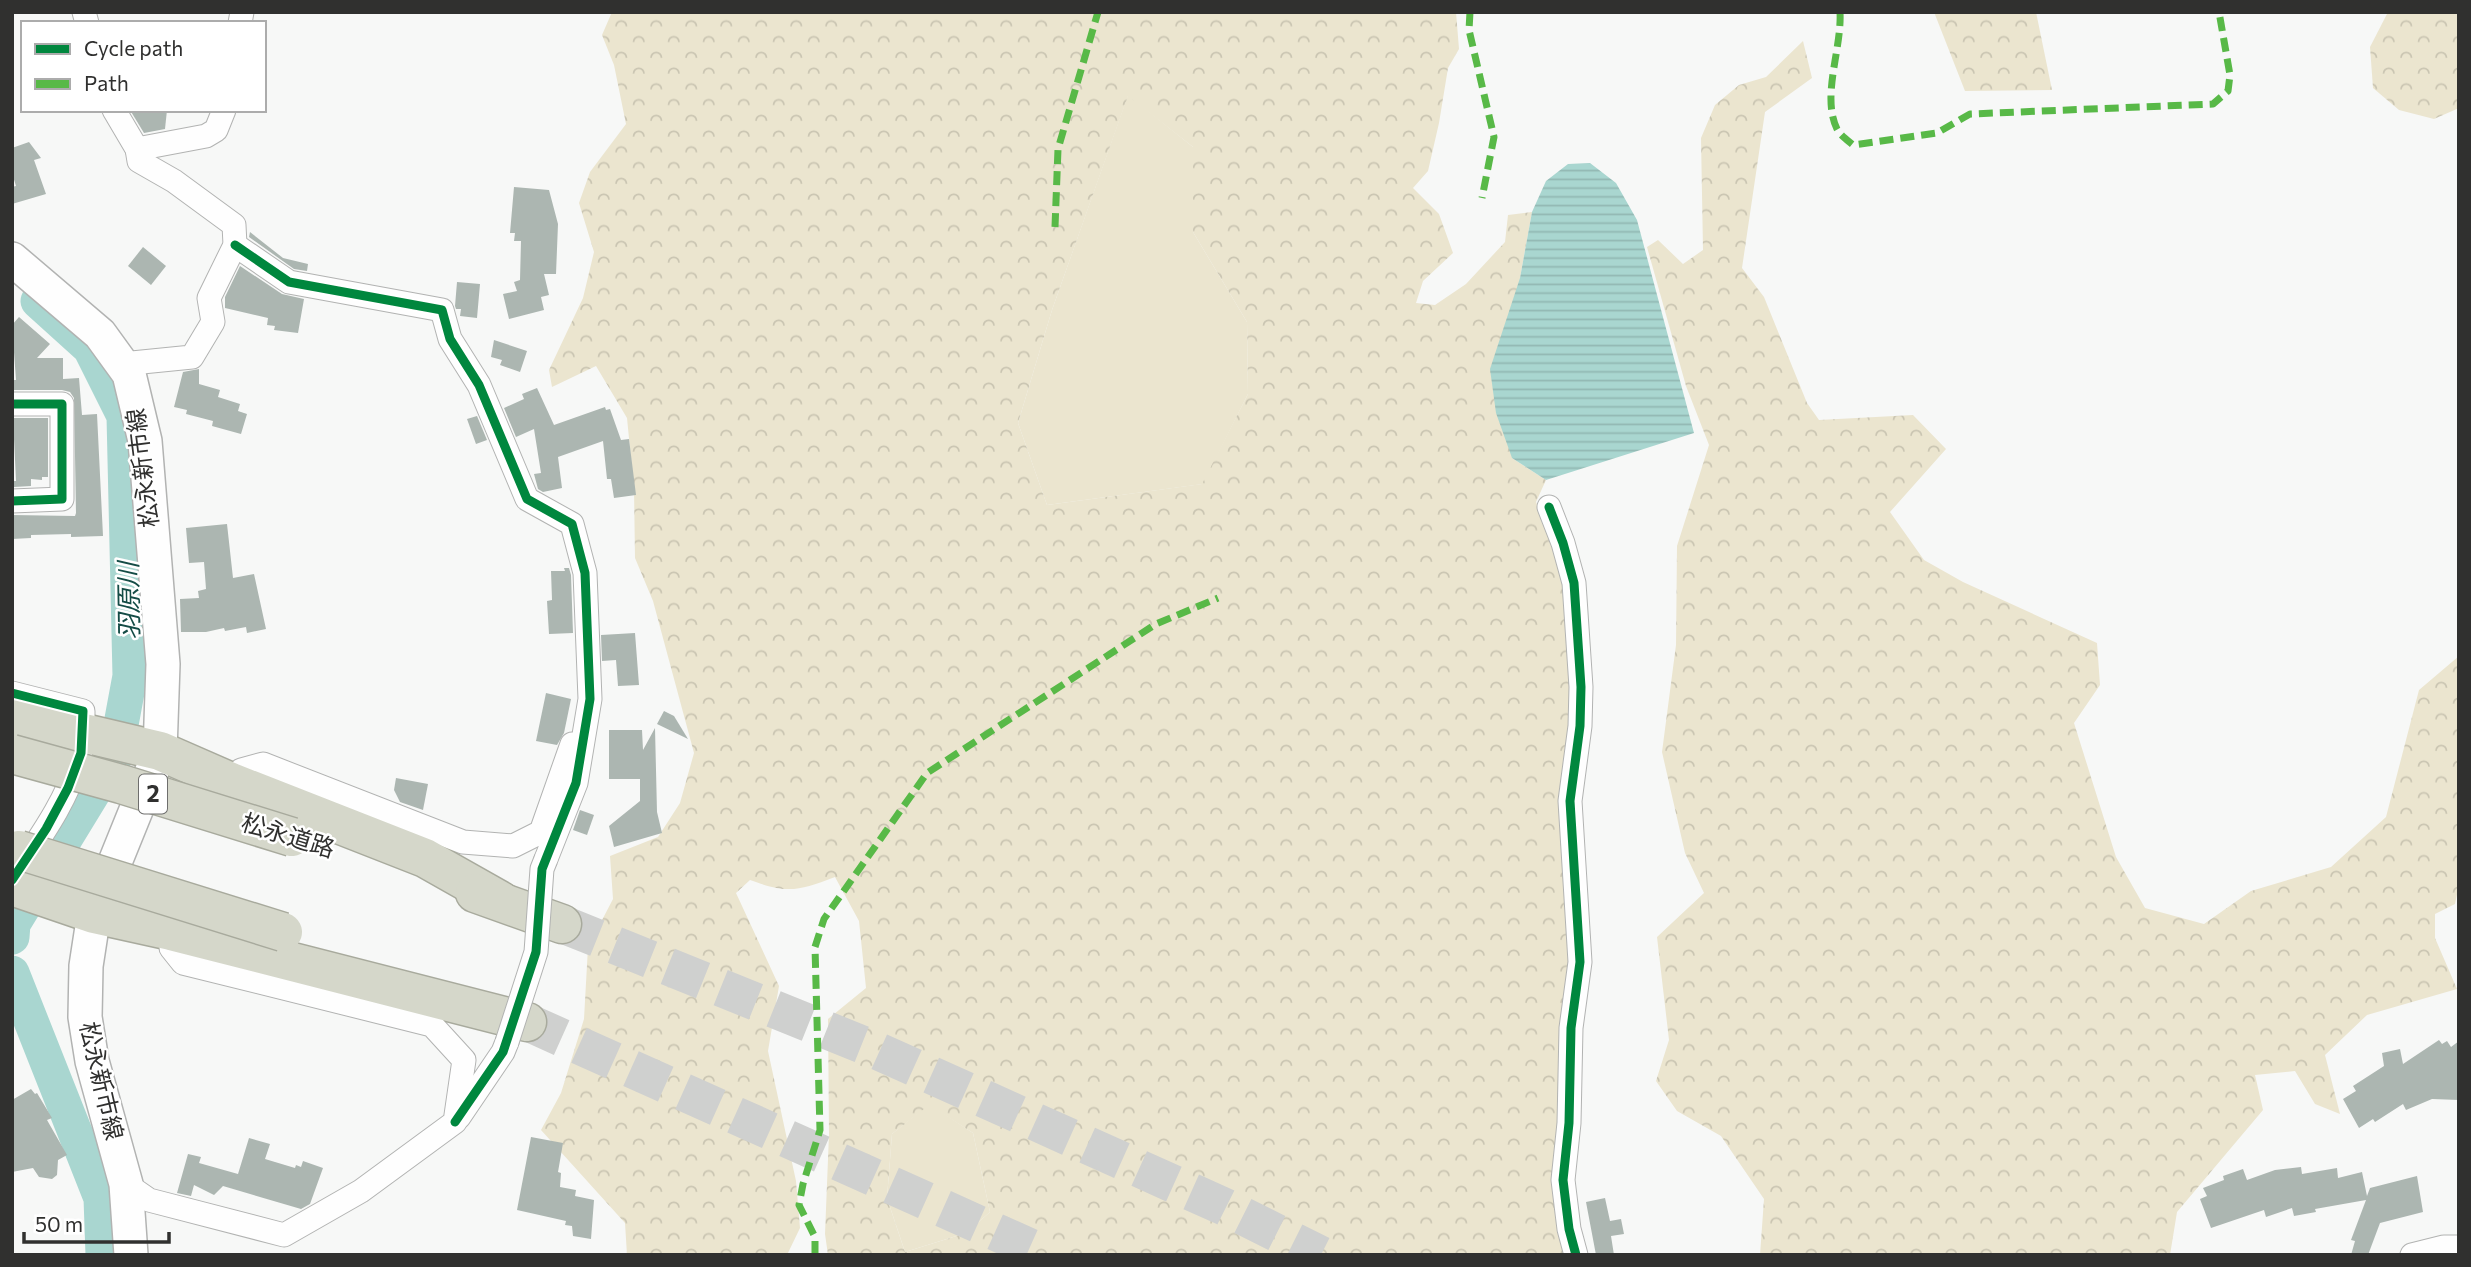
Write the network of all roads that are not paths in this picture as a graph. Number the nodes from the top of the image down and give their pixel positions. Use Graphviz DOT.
graph roads {
  1 [pos="115,112"];
  2 [pos="223,112"];
  3 [pos="137,149"];
  4 [pos="235,245"];
  5 [pos="12,259"];
  6 [pos="122,364"];
  7 [pos="12,404"];
  8 [pos="12,500"];
  9 [pos="1549,507"];
  10 [pos="12,693"];
  11 [pos="12,716"];
  12 [pos="83,732"];
  13 [pos="578,742"];
  14 [pos="160,751"];
  15 [pos="12,754"];
  16 [pos="232,782"];
  17 [pos="14,866"];
  18 [pos="501,901"];
  19 [pos="93,914"];
  20 [pos="562,924"];
  21 [pos="171,931"];
  22 [pos="517,1032"];
  23 [pos="455,1122"];
  24 [pos="127,1184"];
  25 [pos="2459,1247"];
  26 [pos="131,1255"];
  27 [pos="1576,1255"];
  28 [pos="2412,1255"];
  1 -- 3 [label="street"];
  2 -- 3 [label="street"];
  3 -- 4 [label="street"];
  4 -- 6 [label="street"];
  4 -- 13 [label="street"];
  5 -- 6 [label="main road, 松永新市線"];
  6 -- 14 [label="main road, 松永新市線"];
  7 -- 8 [label="street"];
  9 -- 27 [label="street"];
  10 -- 12 [label="street"];
  11 -- 12 [label="highway"];
  12 -- 14 [label="highway"];
  12 -- 17 [label="street"];
  13 -- 16 [label="street"];
  13 -- 22 [label="street, bridge"];
  14 -- 16 [label="highway"];
  14 -- 19 [label="main road, 松永新市線"];
  15 -- 18 [label="highway, 松永道路 / 2, bridge"];
  16 -- 18 [label="highway"];
  17 -- 19 [label="highway"];
  17 -- 22 [label="highway, bridge"];
  18 -- 20 [label="highway, 松永道路 / 2"];
  19 -- 21 [label="highway"];
  19 -- 24 [label="main road, 松永新市線"];
  21 -- 22 [label="highway"];
  21 -- 23 [label="street"];
  22 -- 23 [label="street"];
  23 -- 24 [label="street"];
  24 -- 26 [label="main road, 松永新市線"];
  25 -- 28 [label="street"];
}
